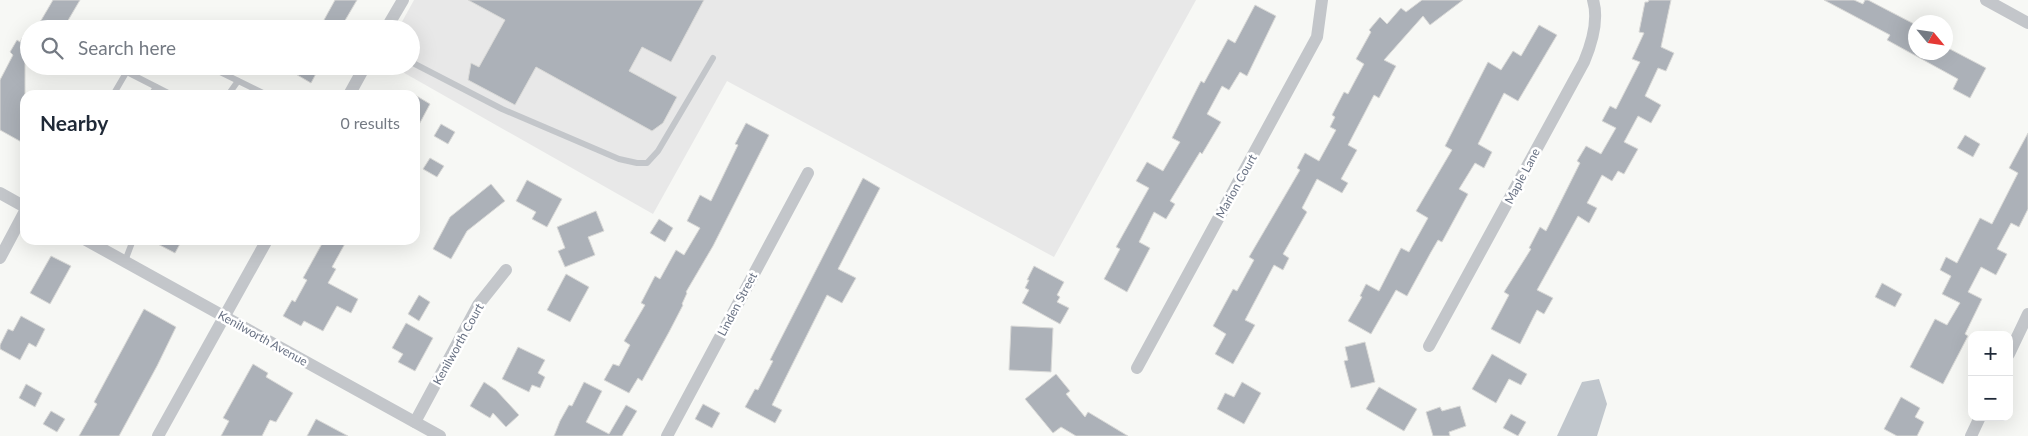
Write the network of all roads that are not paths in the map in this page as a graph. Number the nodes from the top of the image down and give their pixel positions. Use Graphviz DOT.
graph roads {
  1 [pos="403,0"];
  2 [pos="1322,0"];
  3 [pos="1593,0"];
  4 [pos="1986,0"];
  5 [pos="391,20"];
  6 [pos="2028,23"];
  7 [pos="712,58"];
  8 [pos="420,67"];
  9 [pos="125,75"];
  10 [pos="139,75"];
  11 [pos="226,75"];
  12 [pos="360,75"];
  13 [pos="238,81"];
  14 [pos="156,86"];
  15 [pos="116,90"];
  16 [pos="154,90"];
  17 [pos="163,90"];
  18 [pos="232,90"];
  19 [pos="256,90"];
  20 [pos="352,90"];
  21 [pos="808,172"];
  22 [pos="0,193"];
  23 [pos="20,206"];
  24 [pos="20,219"];
  25 [pos="95,245"];
  26 [pos="131,245"];
  27 [pos="264,245"];
  28 [pos="0,258"];
  29 [pos="125,261"];
  30 [pos="506,270"];
  31 [pos="2028,314"];
  32 [pos="224,316"];
  33 [pos="1430,346"];
  34 [pos="2013,346"];
  35 [pos="1136,368"];
  36 [pos="1978,421"];
  37 [pos="415,422"];
  38 [pos="158,436"];
  39 [pos="440,436"];
  40 [pos="667,436"];
  41 [pos="1971,436"];
  1 -- 5 [label="street"];
  2 -- 35 [label="street, Marion Court"];
  3 -- 33 [label="street, Maple Lane"];
  4 -- 6 [label="street"];
  7 -- 8 [label="lane"];
  9 -- 15 [label="lane"];
  10 -- 14 [label="lane"];
  11 -- 13 [label="lane"];
  12 -- 20 [label="street"];
  13 -- 18 [label="lane"];
  13 -- 19 [label="lane"];
  14 -- 16 [label="lane"];
  14 -- 17 [label="lane"];
  21 -- 40 [label="street, Linden Street"];
  22 -- 23 [label="street"];
  24 -- 28 [label="street"];
  25 -- 29 [label="street, Kenilworth Avenue"];
  26 -- 29 [label="lane"];
  27 -- 32 [label="street"];
  29 -- 32 [label="street, Kenilworth Avenue"];
  30 -- 37 [label="street, Kenilworth Court"];
  31 -- 34 [label="street"];
  32 -- 37 [label="street, Kenilworth Avenue"];
  32 -- 38 [label="street"];
  36 -- 41 [label="street"];
  37 -- 39 [label="street, Kenilworth Avenue"];
}
